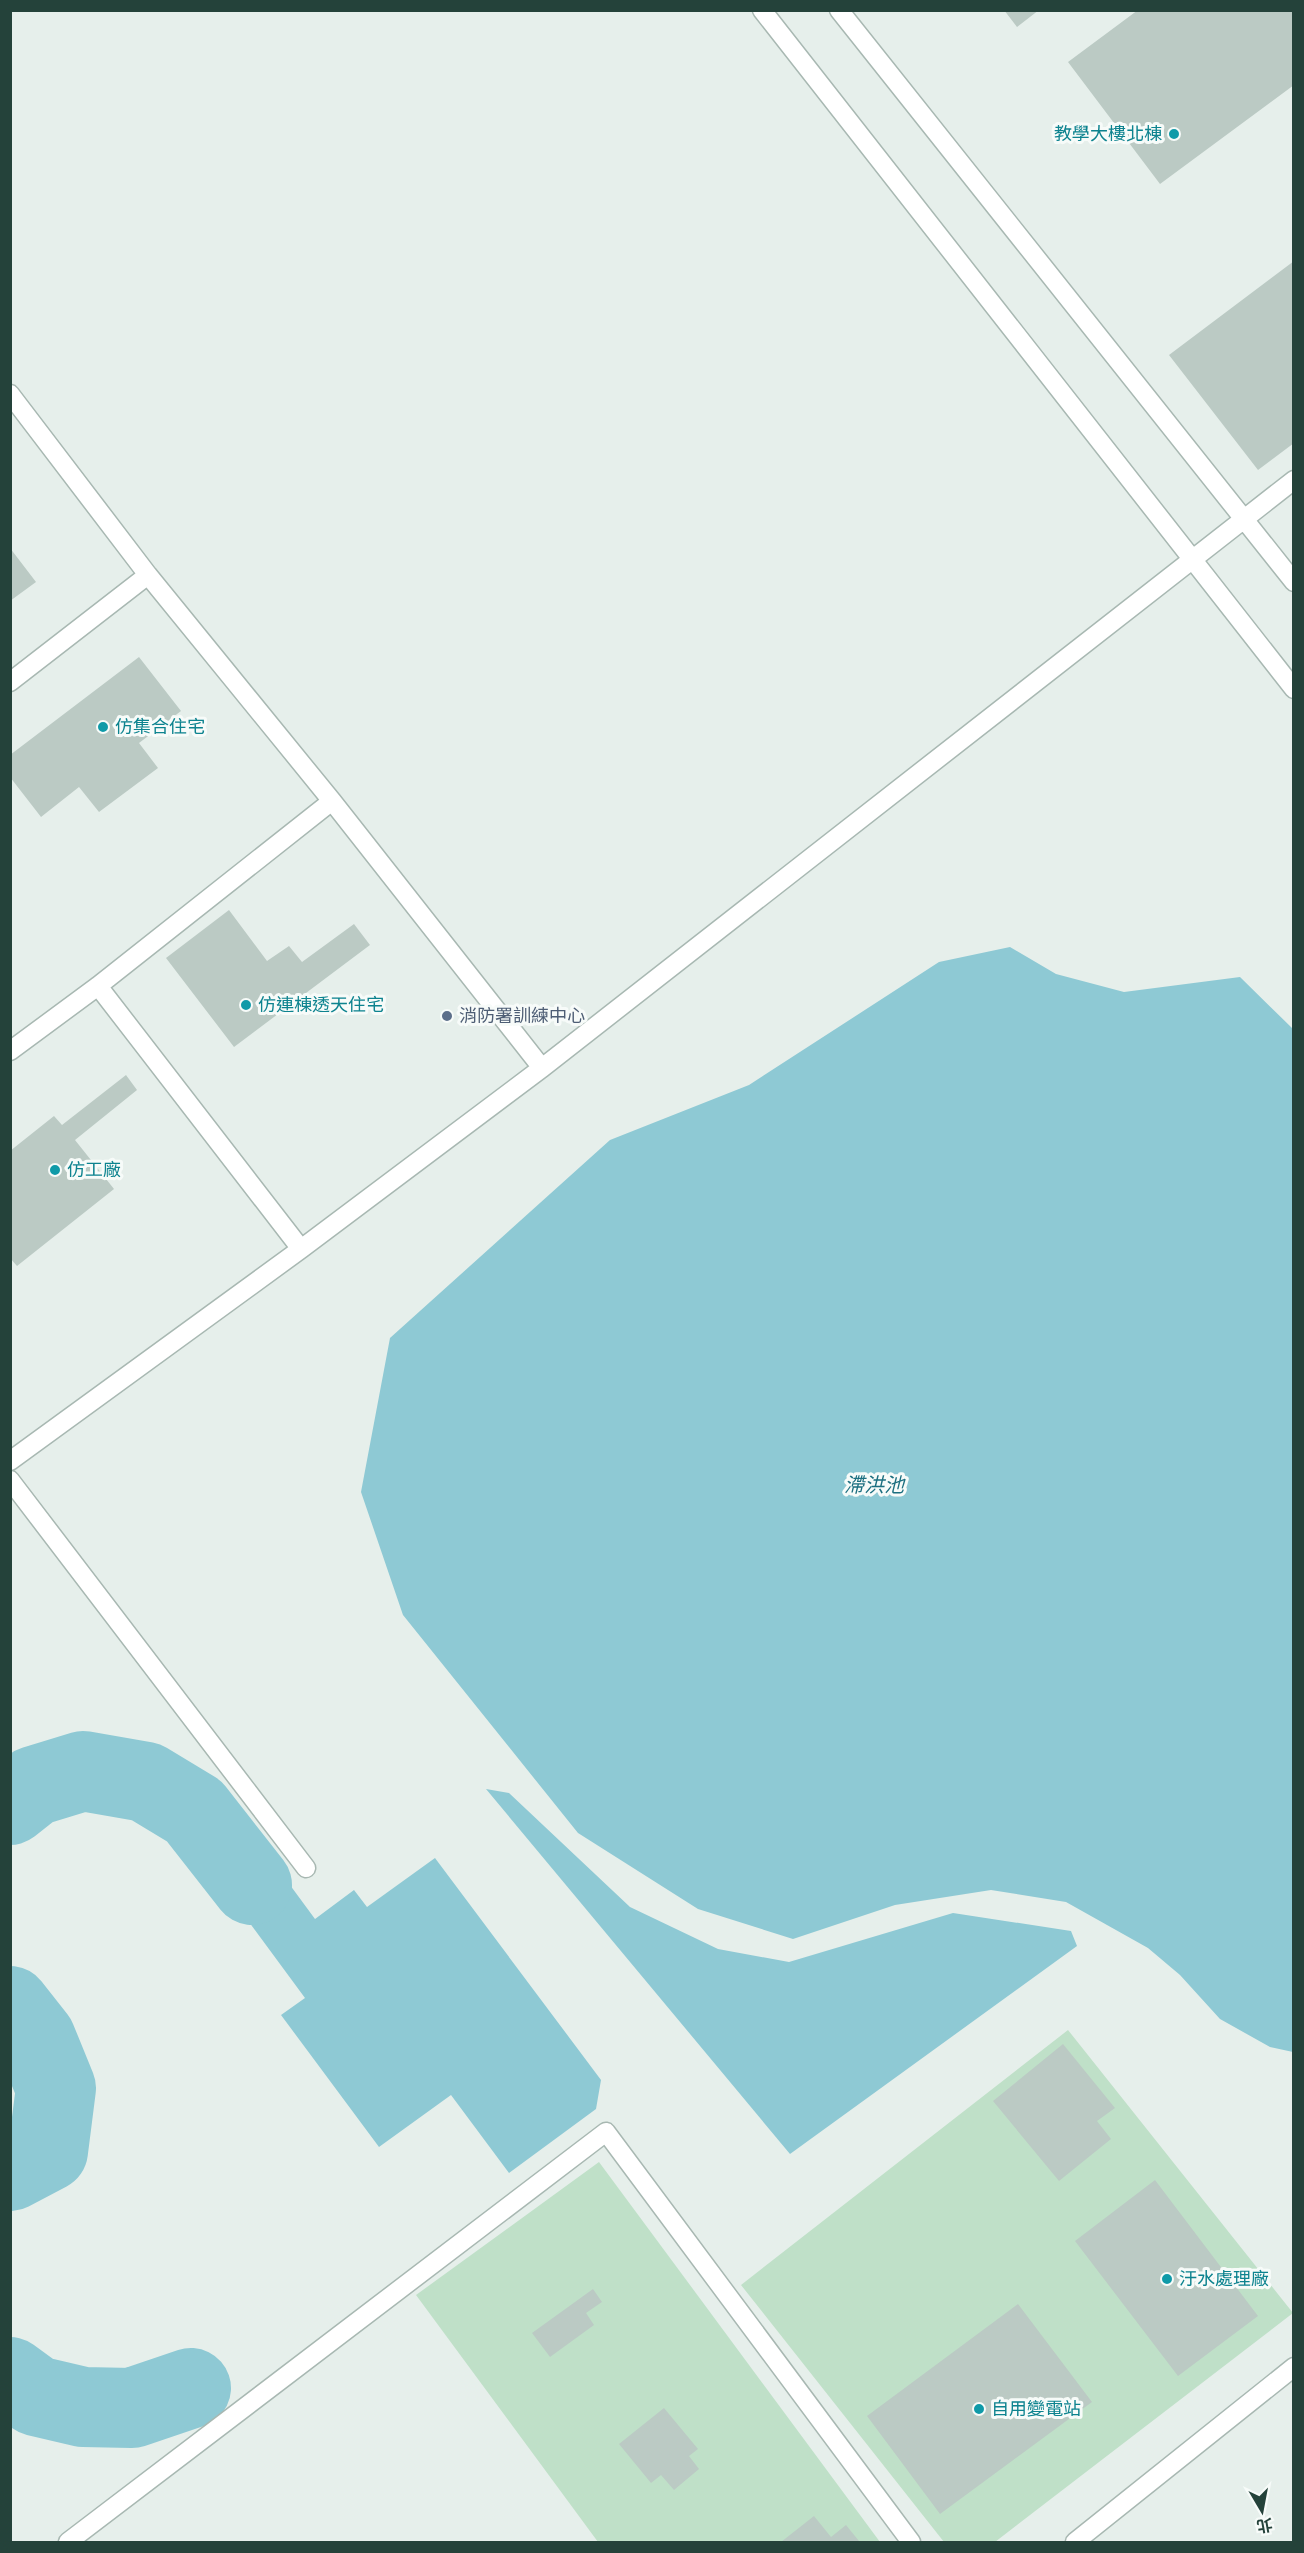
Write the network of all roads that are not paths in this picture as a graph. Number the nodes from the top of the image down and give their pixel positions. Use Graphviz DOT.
graph roads {
  1 [pos="762,10"];
  2 [pos="839,10"];
  3 [pos="10,394"];
  4 [pos="1293,480"];
  5 [pos="1244,519"];
  6 [pos="1194,559"];
  7 [pos="148,575"];
  8 [pos="1293,582"];
  9 [pos="10,682"];
  10 [pos="1293,688"];
  11 [pos="332,801"];
  12 [pos="98,986"];
  13 [pos="10,1051"];
  14 [pos="542,1068"];
  15 [pos="301,1249"];
  16 [pos="10,1461"];
  17 [pos="10,1480"];
  18 [pos="306,1868"];
  19 [pos="1293,2367"];
  20 [pos="68,2542"];
  21 [pos="911,2542"];
  22 [pos="1075,2542"];
  1 -- 6 [label="street"];
  2 -- 5 [label="street"];
  3 -- 7 [label="street"];
  4 -- 5 [label="street"];
  5 -- 6 [label="street"];
  5 -- 8 [label="street"];
  6 -- 10 [label="street"];
  6 -- 14 [label="street"];
  7 -- 9 [label="street"];
  7 -- 11 [label="street"];
  11 -- 12 [label="street"];
  11 -- 14 [label="street"];
  12 -- 13 [label="street"];
  12 -- 15 [label="street"];
  14 -- 15 [label="street"];
  15 -- 16 [label="street"];
  17 -- 18 [label="street"];
  19 -- 22 [label="street"];
  20 -- 21 [label="street"];
}
